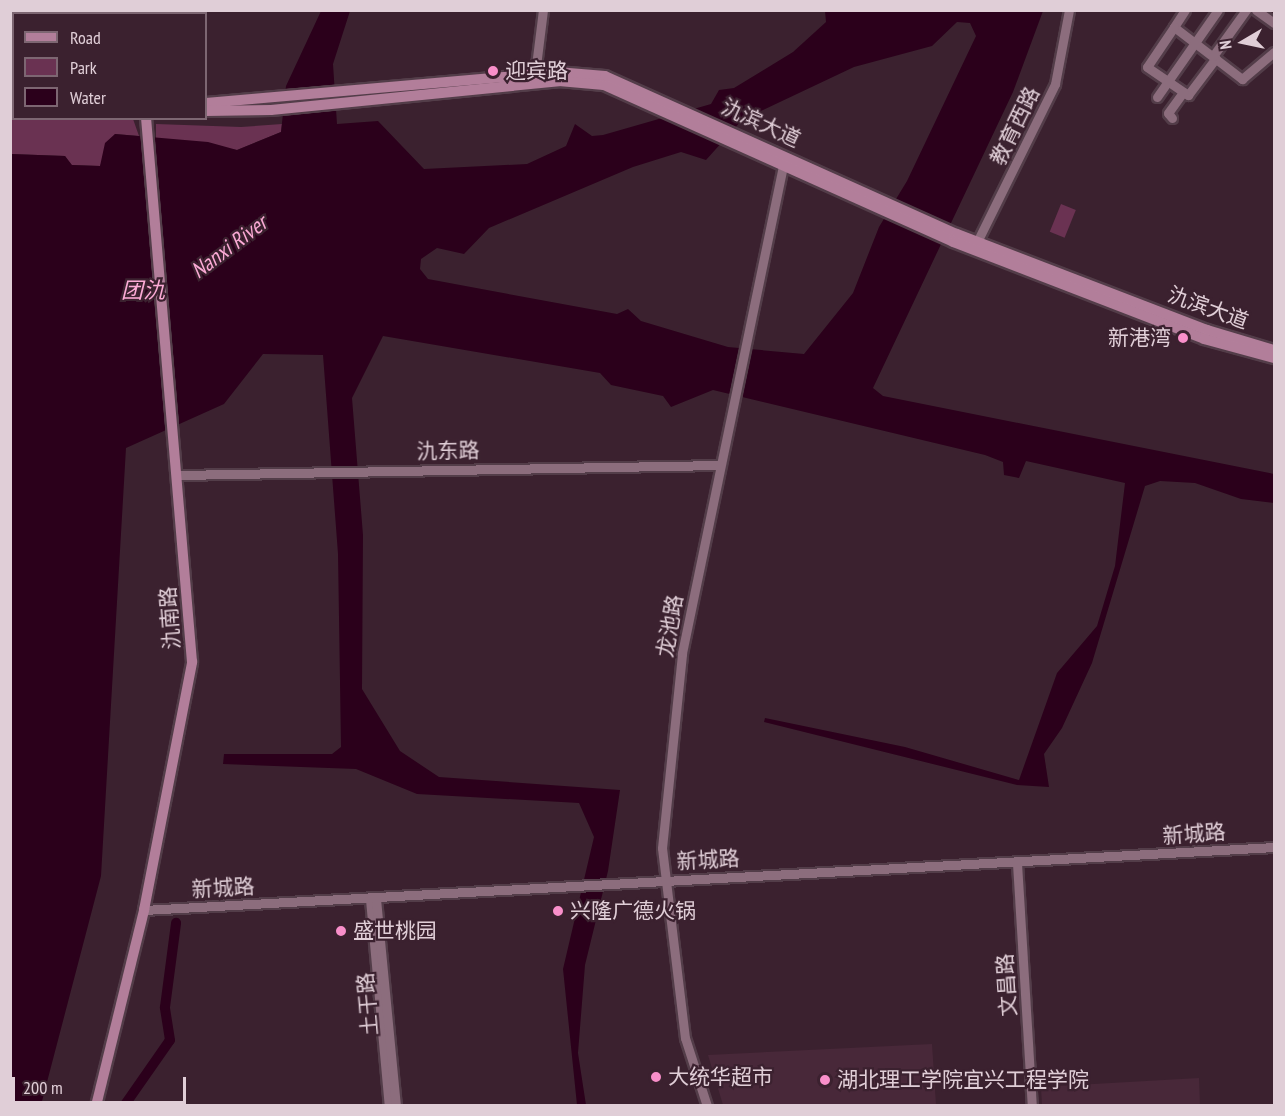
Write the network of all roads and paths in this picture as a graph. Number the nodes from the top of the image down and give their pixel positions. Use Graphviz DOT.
graph roads {
  1 [pos="543,10"];
  2 [pos="1069,10"];
  3 [pos="1185,10"];
  4 [pos="1218,10"];
  5 [pos="1246,10"];
  6 [pos="1256,10"];
  7 [pos="1275,23"];
  8 [pos="1174,27"];
  9 [pos="1195,42"];
  10 [pos="1275,52"];
  11 [pos="1214,57"];
  12 [pos="535,74"];
  13 [pos="1168,81"];
  14 [pos="1184,92"];
  15 [pos="1157,96"];
  16 [pos="338,99"];
  17 [pos="658,101"];
  18 [pos="207,102"];
  19 [pos="271,105"];
  20 [pos="207,111"];
  21 [pos="1172,118"];
  22 [pos="146,121"];
  23 [pos="784,161"];
  24 [pos="975,246"];
  25 [pos="1275,350"];
  26 [pos="1275,358"];
  27 [pos="718,465"];
  28 [pos="179,475"];
  29 [pos="1275,847"];
  30 [pos="1017,863"];
  31 [pos="666,880"];
  32 [pos="373,899"];
  33 [pos="144,910"];
  34 [pos="96,1106"];
  35 [pos="389,1106"];
  36 [pos="396,1106"];
  37 [pos="707,1106"];
  38 [pos="1032,1106"];
  1 -- 12 [label="street"];
  2 -- 24 [label="street, 教育西路"];
  3 -- 8 [label="street"];
  4 -- 9 [label="street"];
  5 -- 11 [label="street"];
  6 -- 7 [label="street"];
  8 -- 9 [label="street"];
  8 -- 13 [label="street"];
  9 -- 11 [label="street"];
  9 -- 13 [label="street"];
  10 -- 11 [label="street"];
  11 -- 14 [label="street"];
  12 -- 16 [label="main road, 氿滨大道"];
  12 -- 17 [label="main road, 氿滨大道"];
  13 -- 14 [label="street"];
  13 -- 15 [label="street"];
  14 -- 21 [label="street"];
  16 -- 17 [label="main road, 氿滨大道"];
  16 -- 19 [label="main road, 氿滨大道"];
  17 -- 23 [label="main road, 氿滨大道"];
  18 -- 19 [label="main road, 氿滨大道"];
  19 -- 20 [label="main road, 氿滨大道"];
  22 -- 28 [label="main road, 氿南路"];
  23 -- 24 [label="main road, 氿滨大道"];
  23 -- 27 [label="street, 龙池路"];
  24 -- 25 [label="main road, 氿滨大道"];
  24 -- 26 [label="main road, 氿滨大道"];
  27 -- 28 [label="street, 氿东路"];
  27 -- 31 [label="street, 龙池路"];
  28 -- 33 [label="main road, 氿南路"];
  29 -- 30 [label="street, 新城路"];
  30 -- 31 [label="street, 新城路"];
  30 -- 38 [label="street, 文昌路"];
  31 -- 32 [label="street, 新城路"];
  31 -- 37 [label="street, 龙池路"];
  32 -- 33 [label="street, 新城路"];
  32 -- 35 [label="street, 土干路"];
  32 -- 36 [label="street, 土干路"];
  33 -- 34 [label="main road, 氿南路"];
}
